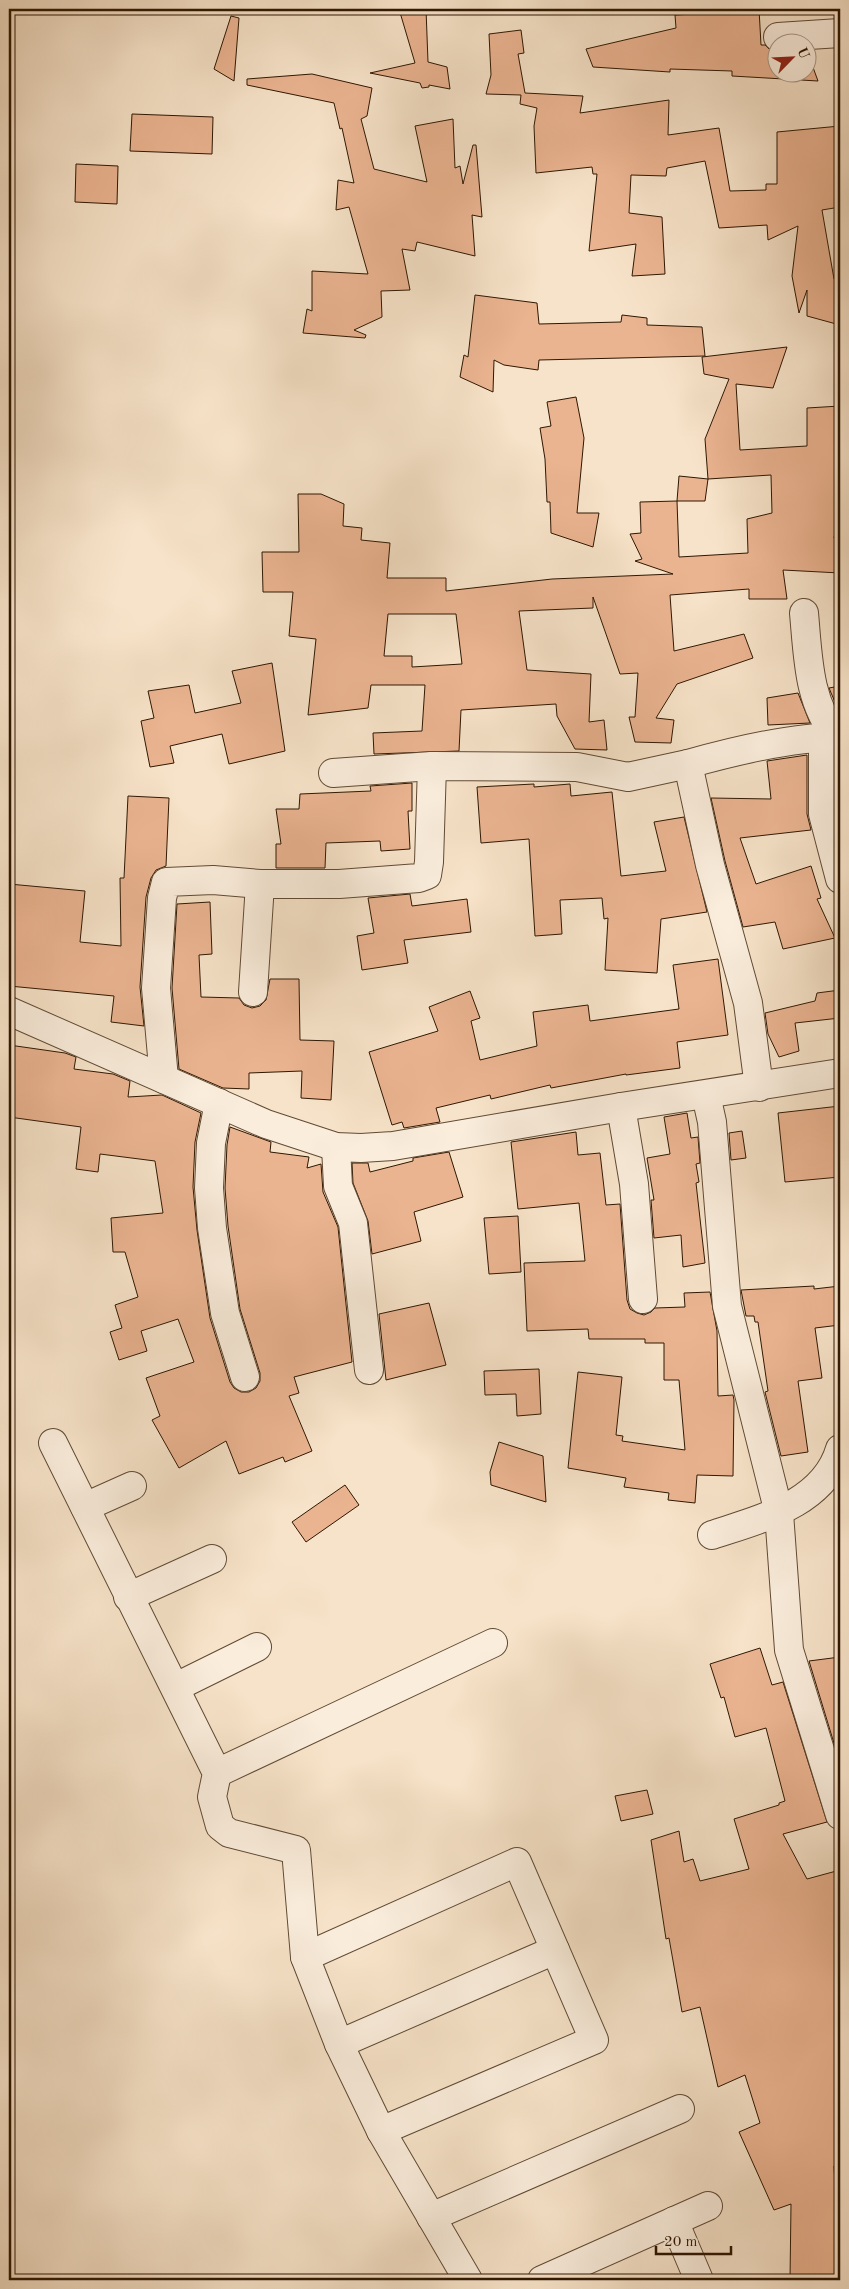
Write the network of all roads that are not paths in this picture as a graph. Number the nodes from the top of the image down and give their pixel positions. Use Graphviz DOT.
graph roads {
  1 [pos="840,33"];
  2 [pos="816,35"];
  3 [pos="804,613"];
  4 [pos="833,737"];
  5 [pos="688,764"];
  6 [pos="432,766"];
  7 [pos="333,773"];
  8 [pos="840,879"];
  9 [pos="260,884"];
  10 [pos="253,992"];
  11 [pos="9,1011"];
  12 [pos="840,1073"];
  13 [pos="164,1079"];
  14 [pos="759,1087"];
  15 [pos="706,1095"];
  16 [pos="219,1104"];
  17 [pos="621,1107"];
  18 [pos="336,1147"];
  19 [pos="643,1299"];
  20 [pos="369,1370"];
  21 [pos="245,1377"];
  22 [pos="53,1443"];
  23 [pos="840,1449"];
  24 [pos="132,1486"];
  25 [pos="85,1507"];
  26 [pos="779,1512"];
  27 [pos="712,1535"];
  28 [pos="212,1560"];
  29 [pos="128,1597"];
  30 [pos="493,1643"];
  31 [pos="257,1646"];
  32 [pos="176,1687"];
  33 [pos="217,1773"];
  34 [pos="840,1815"];
  35 [pos="555,1950"];
  36 [pos="305,1957"];
  37 [pos="339,2044"];
  38 [pos="680,2109"];
  39 [pos="381,2131"];
  40 [pos="708,2206"];
  41 [pos="431,2217"];
  42 [pos="674,2221"];
  43 [pos="468,2280"];
  44 [pos="542,2280"];
  45 [pos="699,2280"];
  1 -- 2 [label="street"];
  3 -- 4 [label="street"];
  4 -- 5 [label="street"];
  4 -- 8 [label="street"];
  5 -- 6 [label="street"];
  5 -- 14 [label="street"];
  6 -- 7 [label="street"];
  6 -- 9 [label="street"];
  9 -- 10 [label="street"];
  9 -- 13 [label="street"];
  11 -- 13 [label="street"];
  12 -- 14 [label="street"];
  13 -- 16 [label="street"];
  14 -- 15 [label="street"];
  15 -- 17 [label="street"];
  15 -- 26 [label="street"];
  16 -- 18 [label="street"];
  16 -- 21 [label="street"];
  17 -- 18 [label="street"];
  17 -- 19 [label="street"];
  18 -- 20 [label="street"];
  22 -- 25 [label="street"];
  23 -- 26 [label="street"];
  24 -- 25 [label="street"];
  25 -- 29 [label="street"];
  26 -- 27 [label="street"];
  26 -- 34 [label="street"];
  28 -- 29 [label="street"];
  29 -- 32 [label="street"];
  30 -- 33 [label="street"];
  31 -- 32 [label="street"];
  32 -- 33 [label="street"];
  33 -- 36 [label="street"];
  35 -- 36 [label="street"];
  35 -- 37 [label="street"];
  35 -- 39 [label="street"];
  36 -- 37 [label="street"];
  37 -- 39 [label="street"];
  38 -- 41 [label="street"];
  39 -- 41 [label="street"];
  40 -- 42 [label="street"];
  41 -- 43 [label="street"];
  42 -- 44 [label="street"];
  42 -- 45 [label="street"];
}
